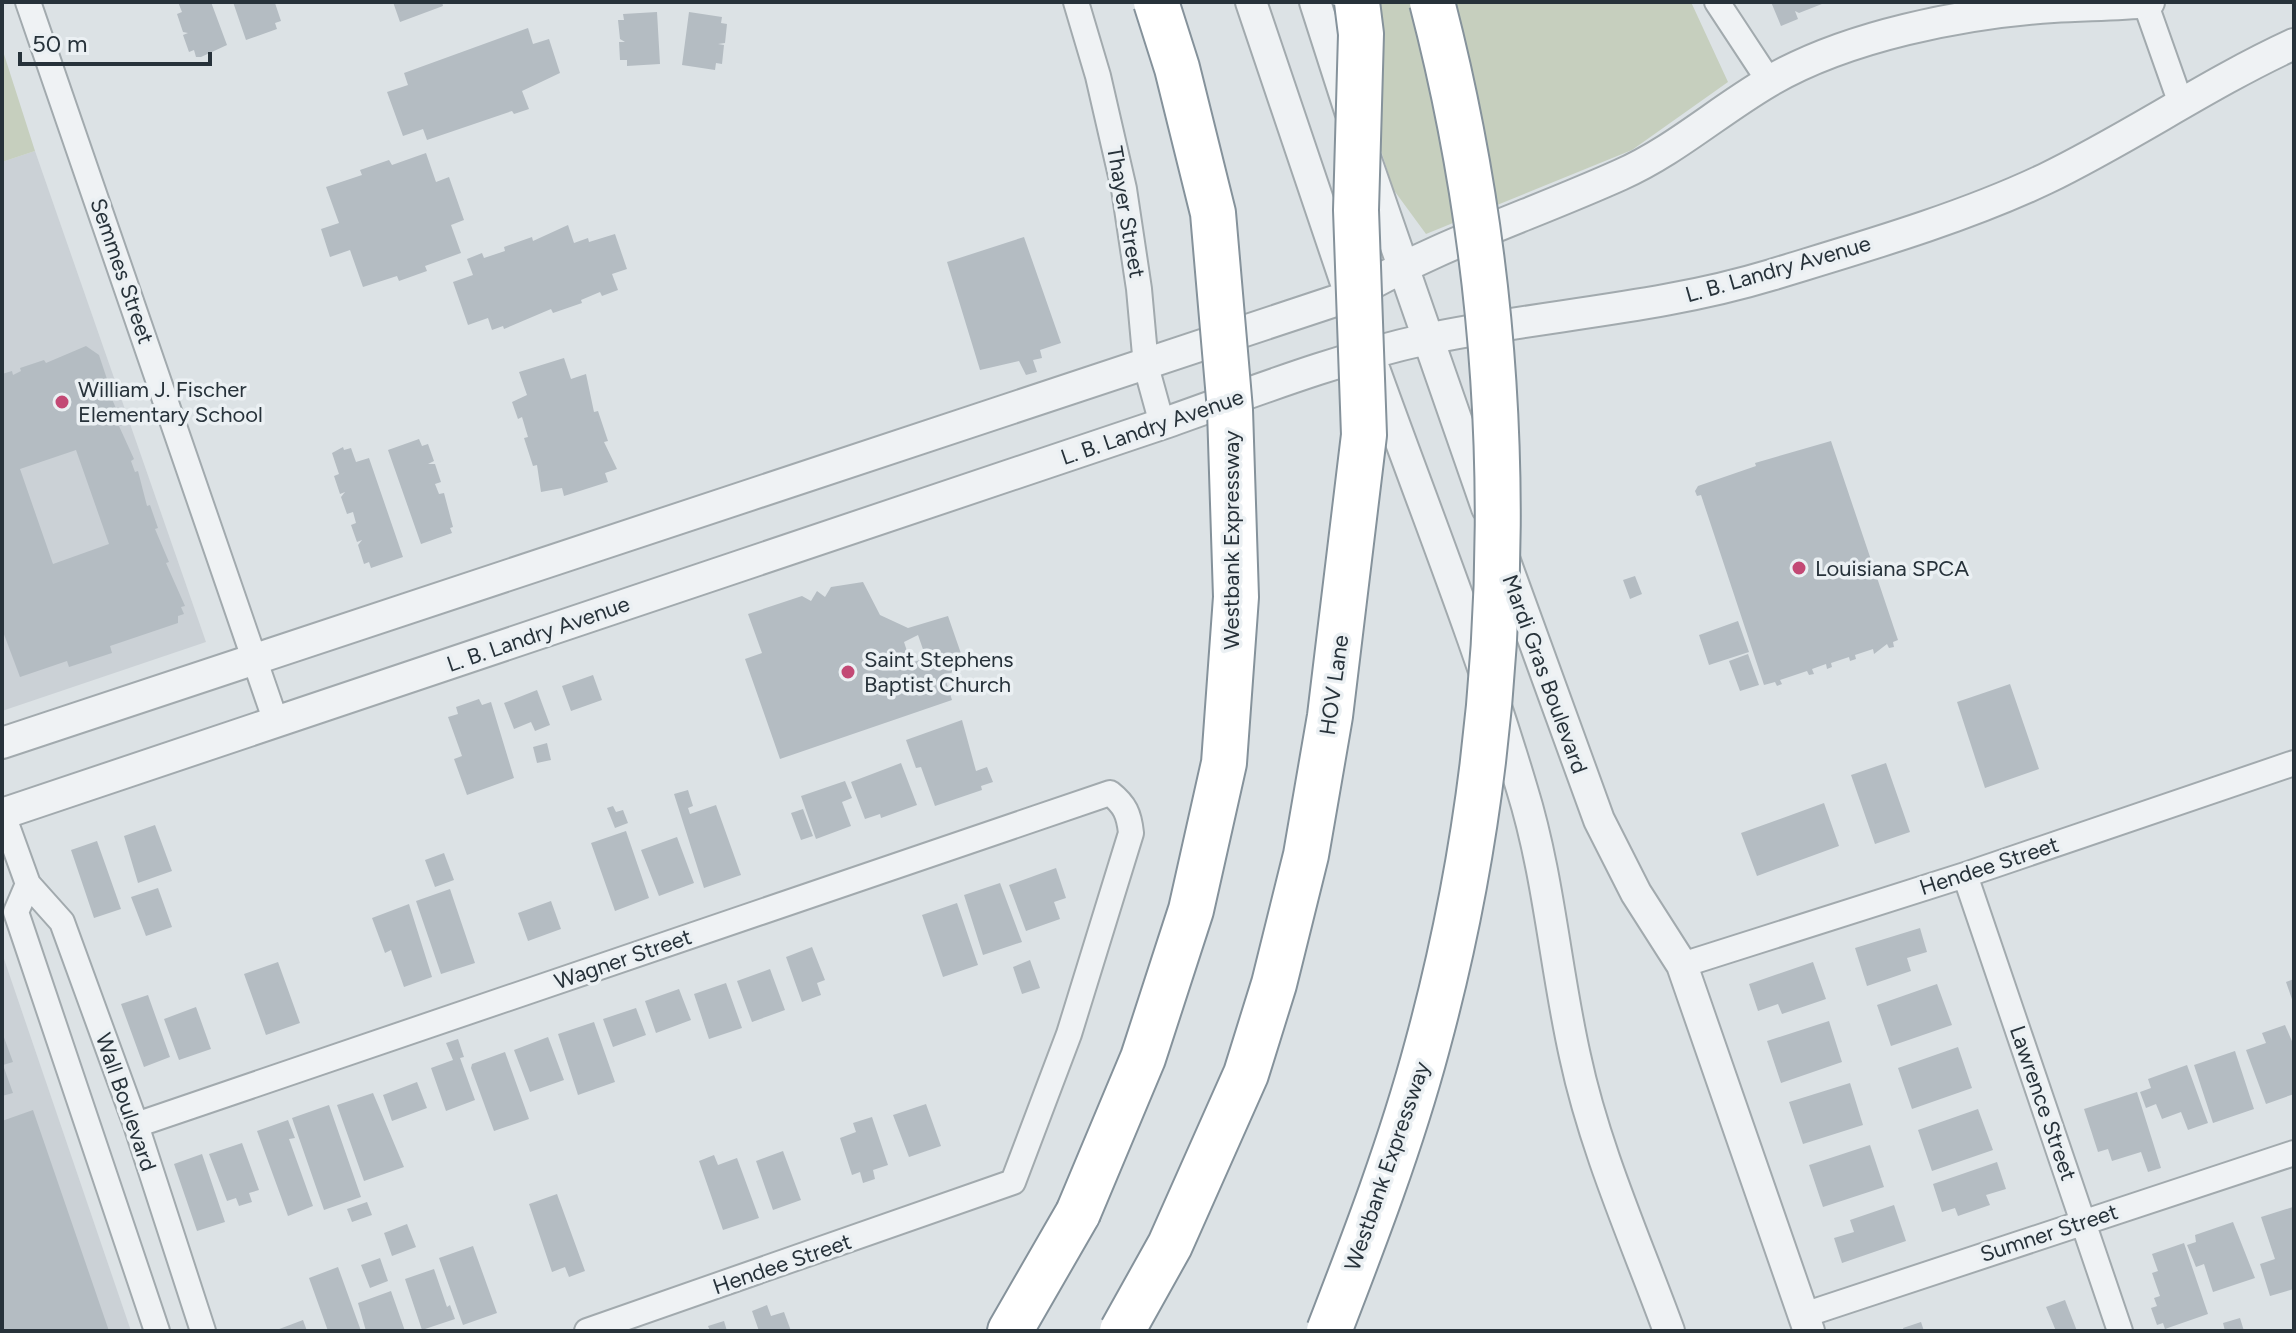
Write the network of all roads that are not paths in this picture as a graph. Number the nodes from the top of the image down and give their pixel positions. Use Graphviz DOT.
graph roads {
  1 [pos="28,2"];
  2 [pos="1076,2"];
  3 [pos="1156,2"];
  4 [pos="1251,2"];
  5 [pos="1315,2"];
  6 [pos="1357,2"];
  7 [pos="1432,2"];
  8 [pos="1717,2"];
  9 [pos="2146,2"];
  10 [pos="2294,44"];
  11 [pos="1769,81"];
  12 [pos="2180,101"];
  13 [pos="1401,266"];
  14 [pos="1350,296"];
  15 [pos="1427,339"];
  16 [pos="1369,353"];
  17 [pos="1146,366"];
  18 [pos="1162,424"];
  19 [pos="255,658"];
  20 [pos="276,722"];
  21 [pos="2,743"];
  22 [pos="2294,763"];
  23 [pos="1110,793"];
  24 [pos="2,813"];
  25 [pos="1965,875"];
  26 [pos="28,884"];
  27 [pos="1682,965"];
  28 [pos="136,1125"];
  29 [pos="2294,1153"];
  30 [pos="2084,1221"];
  31 [pos="1806,1323"];
  32 [pos="157,1331"];
  33 [pos="203,1331"];
  34 [pos="587,1331"];
  35 [pos="1010,1331"];
  36 [pos="1122,1331"];
  37 [pos="1329,1331"];
  38 [pos="1669,1331"];
  39 [pos="2120,1331"];
  1 -- 19 [label="street, Semmes Street"];
  2 -- 17 [label="street, Thayer Street"];
  3 -- 35 [label="highway, Westbank Expressway, bridge"];
  4 -- 14 [label="street"];
  5 -- 13 [label="street, Mardi Gras Boulevard"];
  6 -- 36 [label="highway, HOV Lane, bridge"];
  7 -- 37 [label="highway, Westbank Expressway, bridge"];
  8 -- 11 [label="street"];
  9 -- 11 [label="street"];
  9 -- 12 [label="street"];
  10 -- 12 [label="street, L. B. Landry Avenue"];
  11 -- 13 [label="street"];
  12 -- 15 [label="street, L. B. Landry Avenue"];
  13 -- 14 [label="street"];
  13 -- 15 [label="street, Mardi Gras Boulevard"];
  14 -- 16 [label="street"];
  14 -- 17 [label="street"];
  15 -- 16 [label="street, L. B. Landry Avenue"];
  15 -- 27 [label="street, Mardi Gras Boulevard"];
  16 -- 18 [label="street, L. B. Landry Avenue"];
  16 -- 38 [label="street"];
  17 -- 18 [label="street, Thayer Street"];
  17 -- 19 [label="street"];
  18 -- 20 [label="street, L. B. Landry Avenue"];
  19 -- 20 [label="street, Semmes Street"];
  19 -- 21 [label="street"];
  20 -- 24 [label="street, L. B. Landry Avenue"];
  22 -- 25 [label="street, Hendee Street"];
  23 -- 28 [label="street, Wagner Street"];
  23 -- 34 [label="street, Hendee Street"];
  24 -- 26 [label="street, Wall Boulevard"];
  25 -- 27 [label="street, Hendee Street"];
  25 -- 30 [label="street, Lawrence Street"];
  26 -- 28 [label="street, Wall Boulevard"];
  26 -- 32 [label="street, Wall Boulevard"];
  27 -- 31 [label="street, Mardi Gras Boulevard"];
  28 -- 33 [label="street, Wall Boulevard"];
  29 -- 30 [label="street, Sumner Street"];
  30 -- 31 [label="street, Sumner Street"];
  30 -- 39 [label="street, Lawrence Street"];
}
